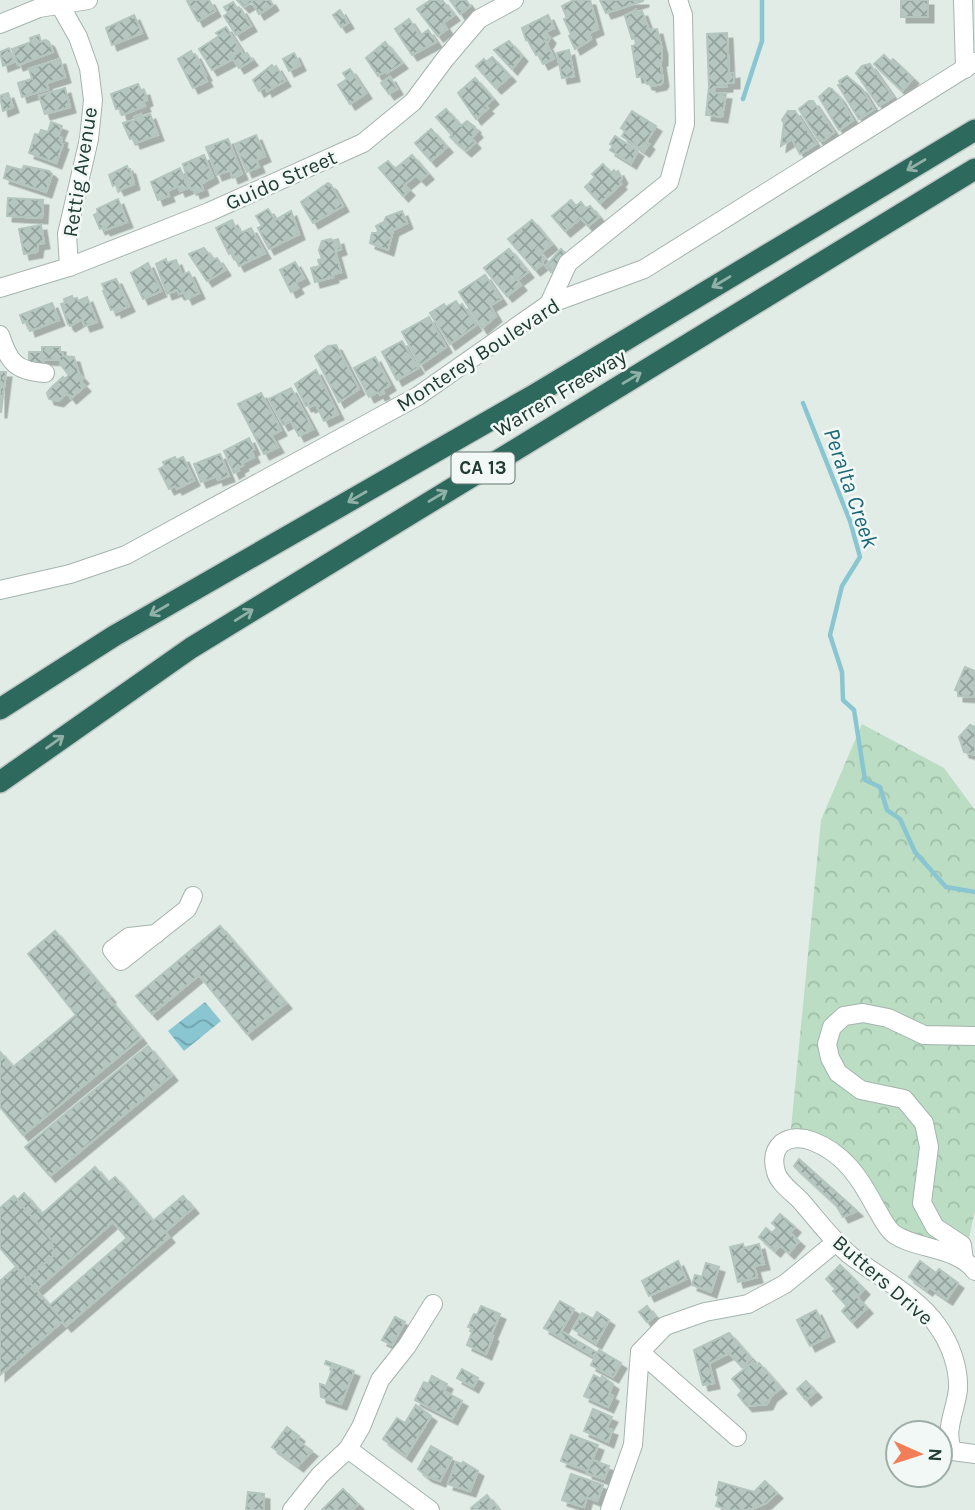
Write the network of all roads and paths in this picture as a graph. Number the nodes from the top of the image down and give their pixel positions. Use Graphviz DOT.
graph roads {
  1 [pos="88,0"];
  2 [pos="514,0"];
  3 [pos="678,0"];
  4 [pos="963,0"];
  5 [pos="59,3"];
  6 [pos="0,23"];
  7 [pos="970,65"];
  8 [pos="975,130"];
  9 [pos="975,169"];
  10 [pos="69,267"];
  11 [pos="0,288"];
  12 [pos="549,304"];
  13 [pos="0,335"];
  14 [pos="45,373"];
  15 [pos="0,590"];
  16 [pos="0,709"];
  17 [pos="0,782"];
  18 [pos="194,896"];
  19 [pos="156,934"];
  20 [pos="975,1036"];
  21 [pos="836,1242"];
  22 [pos="969,1265"];
  23 [pos="433,1304"];
  24 [pos="640,1352"];
  25 [pos="737,1437"];
  26 [pos="348,1449"];
  27 [pos="975,1454"];
  28 [pos="292,1510"];
  29 [pos="430,1510"];
  30 [pos="610,1510"];
  1 -- 5 [label="street"];
  2 -- 10 [label="street, Guido Street"];
  3 -- 12 [label="street"];
  4 -- 7 [label="street"];
  5 -- 6 [label="street"];
  5 -- 10 [label="street, Rettig Avenue"];
  7 -- 12 [label="street, Monterey Boulevard"];
  8 -- 16 [label="highway, Warren Freeway / CA 13, one-way"];
  17 -- 9 [label="highway, Warren Freeway / CA 13, one-way"];
  10 -- 11 [label="street, Guido Street"];
  12 -- 15 [label="street, Monterey Boulevard"];
  13 -- 14 [label="street"];
  18 -- 19 [label="street"];
  20 -- 22 [label="street"];
  21 -- 22 [label="street, Butters Drive"];
  21 -- 24 [label="street"];
  21 -- 27 [label="street, Butters Drive"];
  23 -- 26 [label="street"];
  24 -- 25 [label="street"];
  24 -- 30 [label="street"];
  26 -- 28 [label="street"];
  26 -- 29 [label="street"];
}
